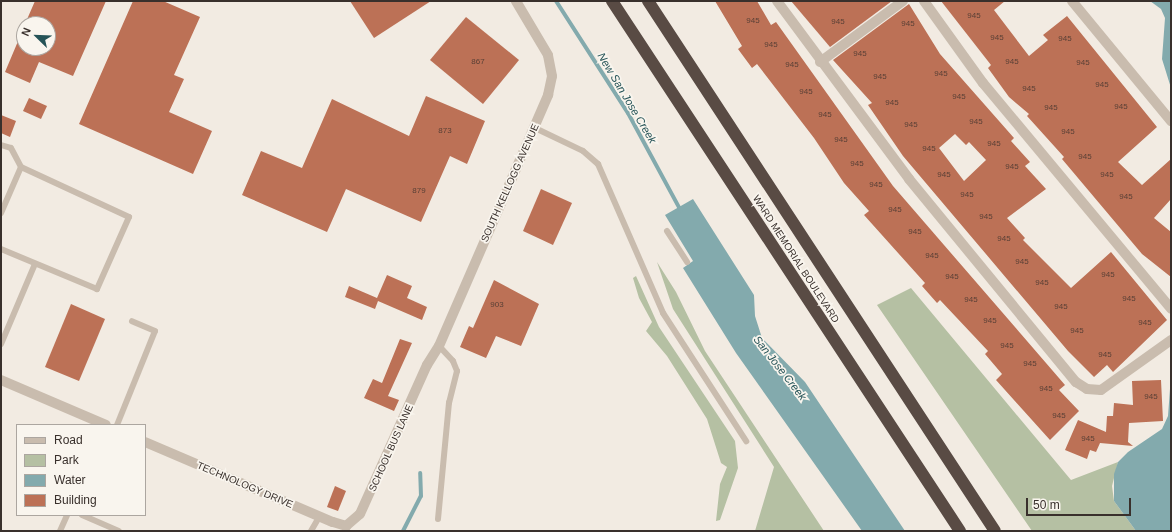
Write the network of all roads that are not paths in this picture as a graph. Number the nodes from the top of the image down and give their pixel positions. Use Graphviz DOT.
graph roads {
  1 [pos="516,1"];
  2 [pos="612,1"];
  3 [pos="648,1"];
  4 [pos="776,1"];
  5 [pos="902,1"];
  6 [pos="924,1"];
  7 [pos="1072,1"];
  8 [pos="820,62"];
  9 [pos="1171,121"];
  10 [pos="535,128"];
  11 [pos="1,145"];
  12 [pos="21,167"];
  13 [pos="1,213"];
  14 [pos="667,231"];
  15 [pos="1,249"];
  16 [pos="687,262"];
  17 [pos="35,264"];
  18 [pos="1171,310"];
  19 [pos="132,321"];
  20 [pos="1171,340"];
  21 [pos="1,344"];
  22 [pos="439,346"];
  23 [pos="427,365"];
  24 [pos="1,380"];
  25 [pos="104,424"];
  26 [pos="117,424"];
  27 [pos="746,441"];
  28 [pos="146,442"];
  29 [pos="66,516"];
  30 [pos="84,516"];
  31 [pos="319,517"];
  32 [pos="438,519"];
  33 [pos="346,526"];
  34 [pos="60,531"];
  35 [pos="119,531"];
  36 [pos="311,531"];
  37 [pos="960,531"];
  38 [pos="995,531"];
  1 -- 10 [label="street, SOUTH KELLOGG AVENUE"];
  2 -- 37 [label="highway, WARD MEMORIAL BOULEVARD"];
  3 -- 38 [label="highway, WARD MEMORIAL BOULEVARD"];
  4 -- 8 [label="street"];
  5 -- 8 [label="street"];
  6 -- 18 [label="street"];
  7 -- 9 [label="street"];
  8 -- 20 [label="street"];
  10 -- 22 [label="street, SOUTH KELLOGG AVENUE"];
  10 -- 27 [label="lane"];
  11 -- 12 [label="lane"];
  12 -- 13 [label="lane"];
  12 -- 17 [label="lane"];
  14 -- 16 [label="lane"];
  15 -- 17 [label="lane"];
  17 -- 21 [label="lane"];
  19 -- 26 [label="lane"];
  22 -- 23 [label="street, SOUTH KELLOGG AVENUE"];
  22 -- 32 [label="lane"];
  23 -- 33 [label="street, SCHOOL BUS LANE"];
  24 -- 25 [label="street"];
  28 -- 31 [label="street, TECHNOLOGY DRIVE"];
  29 -- 34 [label="lane"];
  30 -- 35 [label="lane"];
  31 -- 33 [label="street, TECHNOLOGY DRIVE"];
  31 -- 36 [label="lane"];
}
